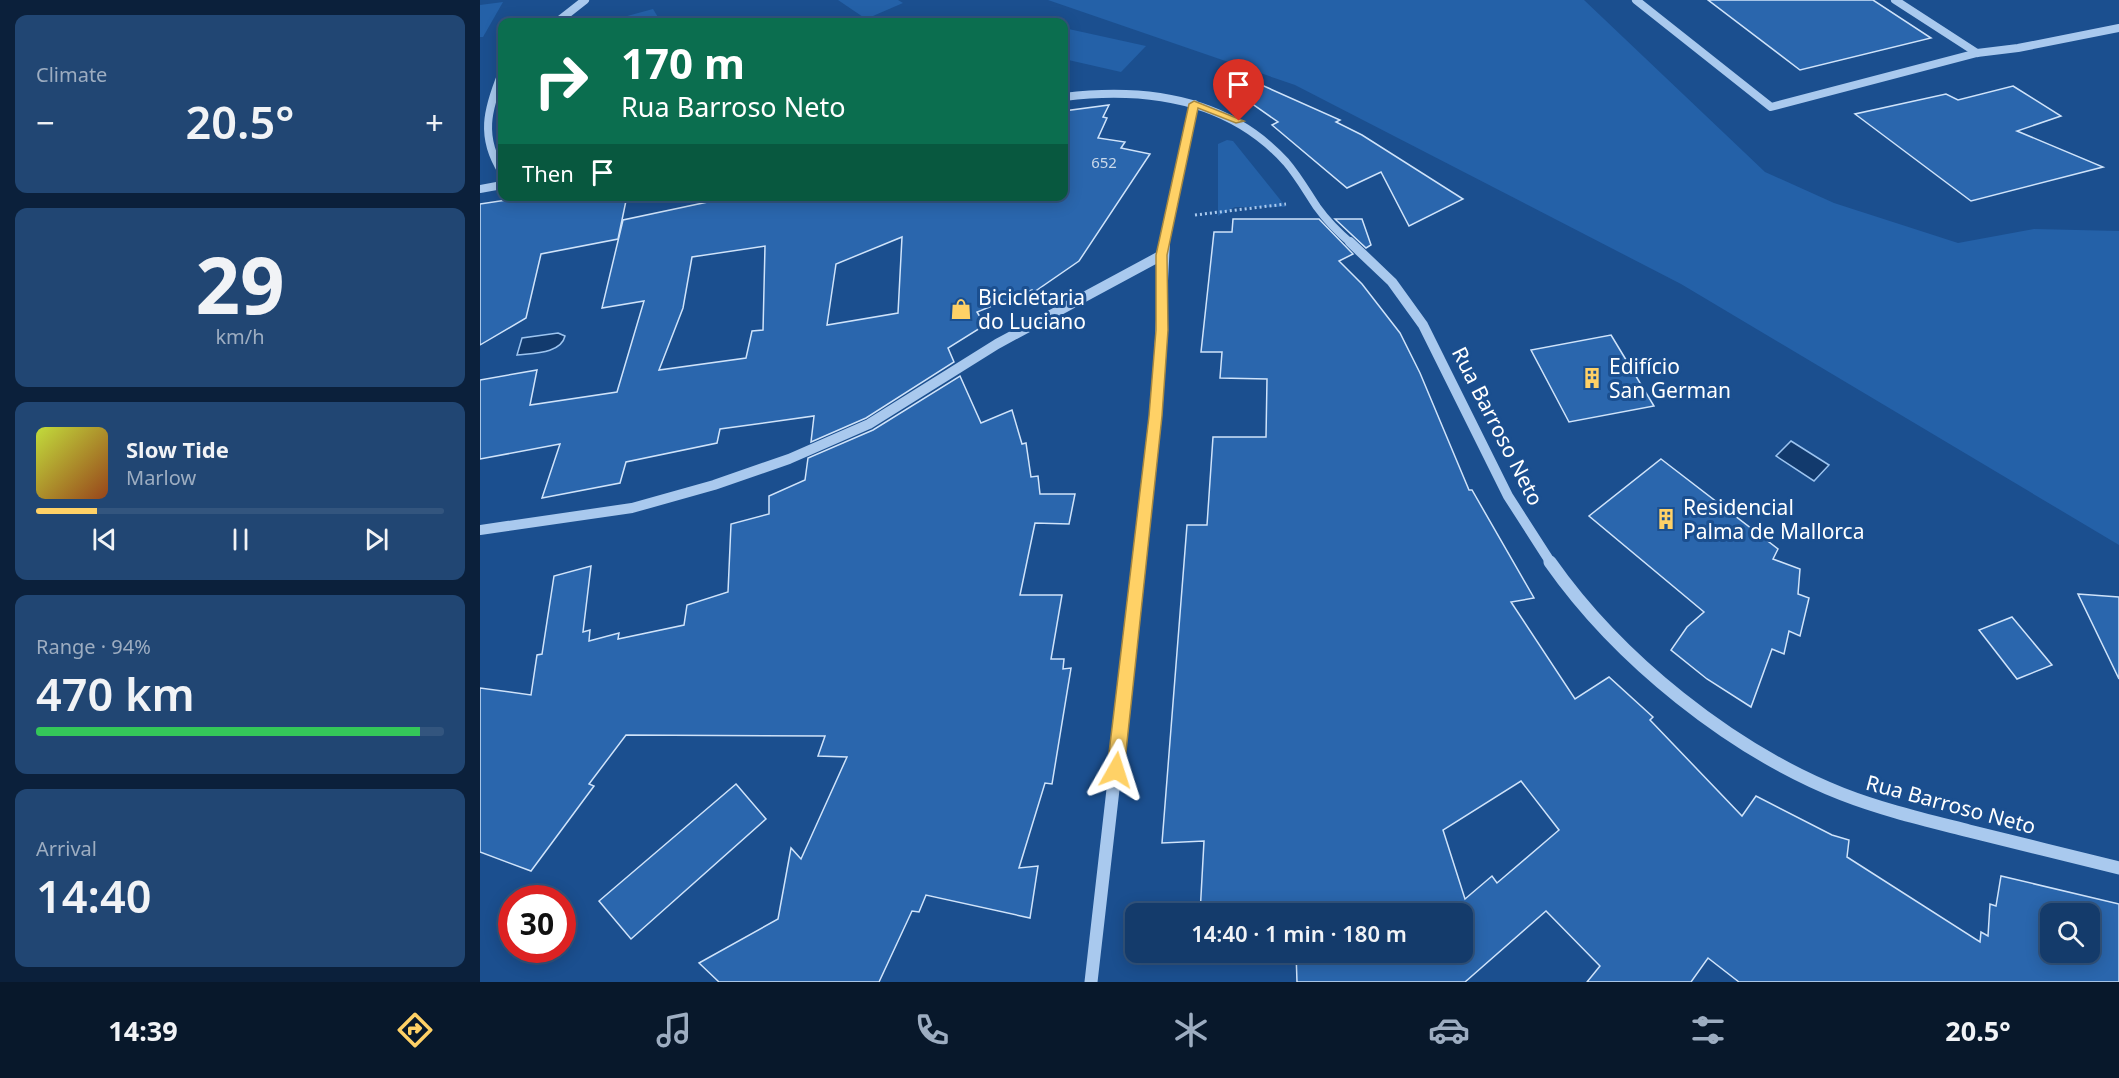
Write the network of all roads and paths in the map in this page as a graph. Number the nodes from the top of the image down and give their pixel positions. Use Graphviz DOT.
graph roads {
  1 [pos="585,0"];
  2 [pos="1636,0"];
  3 [pos="1895,0"];
  4 [pos="562,18"];
  5 [pos="2119,28"];
  6 [pos="1977,53"];
  7 [pos="498,84"];
  8 [pos="1068,97"];
  9 [pos="1194,104"];
  10 [pos="498,166"];
  11 [pos="498,186"];
  12 [pos="480,189"];
  13 [pos="1314,201"];
  14 [pos="1170,217"];
  15 [pos="1162,255"];
  16 [pos="480,530"];
  17 [pos="2119,868"];
  18 [pos="1091,982"];
  1 -- 4 [label="street"];
  2 -- 6 [label="street"];
  3 -- 6 [label="street"];
  5 -- 6 [label="street"];
  7 -- 10 [label="street"];
  8 -- 9 [label="street, Rua Barroso Neto"];
  9 -- 13 [label="street, Rua Barroso Neto"];
  9 -- 14 [label="street"];
  11 -- 12 [label="street"];
  13 -- 14 [label="path"];
  13 -- 17 [label="street, Rua Barroso Neto"];
  14 -- 15 [label="street"];
  15 -- 16 [label="street"];
  15 -- 18 [label="street"];
}
